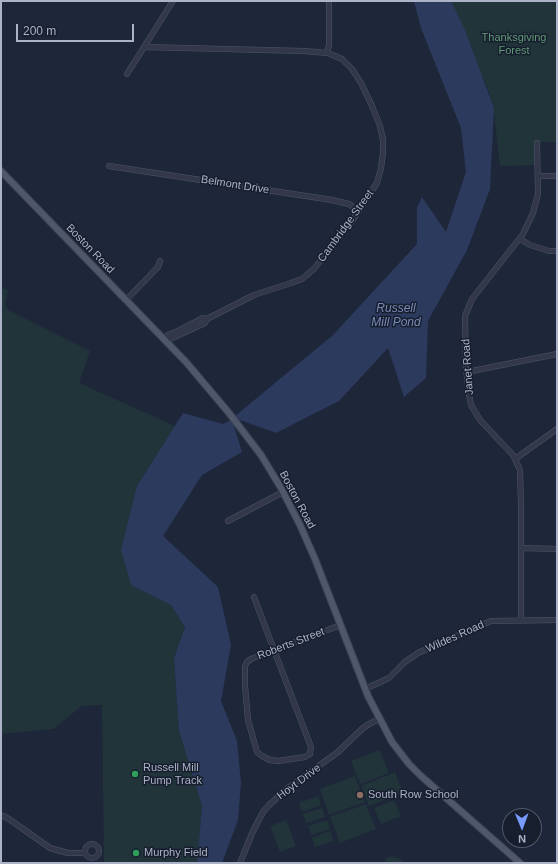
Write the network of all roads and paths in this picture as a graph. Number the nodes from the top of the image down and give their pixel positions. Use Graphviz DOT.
graph roads {
  1 [pos="173,1"];
  2 [pos="329,1"];
  3 [pos="144,48"];
  4 [pos="327,53"];
  5 [pos="127,74"];
  6 [pos="536,143"];
  7 [pos="110,166"];
  8 [pos="3,173"];
  9 [pos="538,176"];
  10 [pos="557,176"];
  11 [pos="359,211"];
  12 [pos="520,240"];
  13 [pos="557,251"];
  14 [pos="160,261"];
  15 [pos="126,300"];
  16 [pos="164,340"];
  17 [pos="557,354"];
  18 [pos="467,372"];
  19 [pos="557,429"];
  20 [pos="515,459"];
  21 [pos="283,492"];
  22 [pos="228,521"];
  23 [pos="521,548"];
  24 [pos="557,549"];
  25 [pos="254,597"];
  26 [pos="521,620"];
  27 [pos="557,620"];
  28 [pos="341,625"];
  29 [pos="274,650"];
  30 [pos="365,689"];
  31 [pos="380,719"];
  32 [pos="1,815"];
  33 [pos="85,853"];
  34 [pos="240,863"];
  35 [pos="520,863"];
  1 -- 3 [label="street"];
  2 -- 4 [label="street"];
  3 -- 4 [label="street, Cambridge Street"];
  3 -- 5 [label="street"];
  4 -- 11 [label="street, Cambridge Street"];
  6 -- 9 [label="street, Janet Road"];
  7 -- 11 [label="street, Belmont Drive"];
  8 -- 15 [label="main road, Boston Road"];
  9 -- 10 [label="street"];
  9 -- 12 [label="street, Janet Road"];
  11 -- 16 [label="street, Cambridge Street"];
  12 -- 13 [label="street"];
  12 -- 18 [label="street, Janet Road"];
  14 -- 15 [label="street"];
  15 -- 16 [label="main road, Boston Road"];
  16 -- 21 [label="main road, Boston Road"];
  17 -- 18 [label="street"];
  18 -- 20 [label="street, Janet Road"];
  19 -- 20 [label="street"];
  20 -- 23 [label="street, Janet Road"];
  21 -- 22 [label="street"];
  21 -- 28 [label="main road, Boston Road"];
  23 -- 24 [label="street"];
  23 -- 26 [label="street, Janet Road"];
  25 -- 29 [label="street"];
  26 -- 27 [label="street, Wildes Road"];
  26 -- 30 [label="street, Wildes Road"];
  28 -- 29 [label="street, Roberts Street"];
  28 -- 30 [label="main road, Boston Road"];
  29 -- 29 [label="street, Roberts Street"];
  30 -- 31 [label="main road, Boston Road"];
  31 -- 34 [label="street, Hoyt Drive"];
  31 -- 35 [label="main road, Boston Road"];
  32 -- 33 [label="street"];
}
